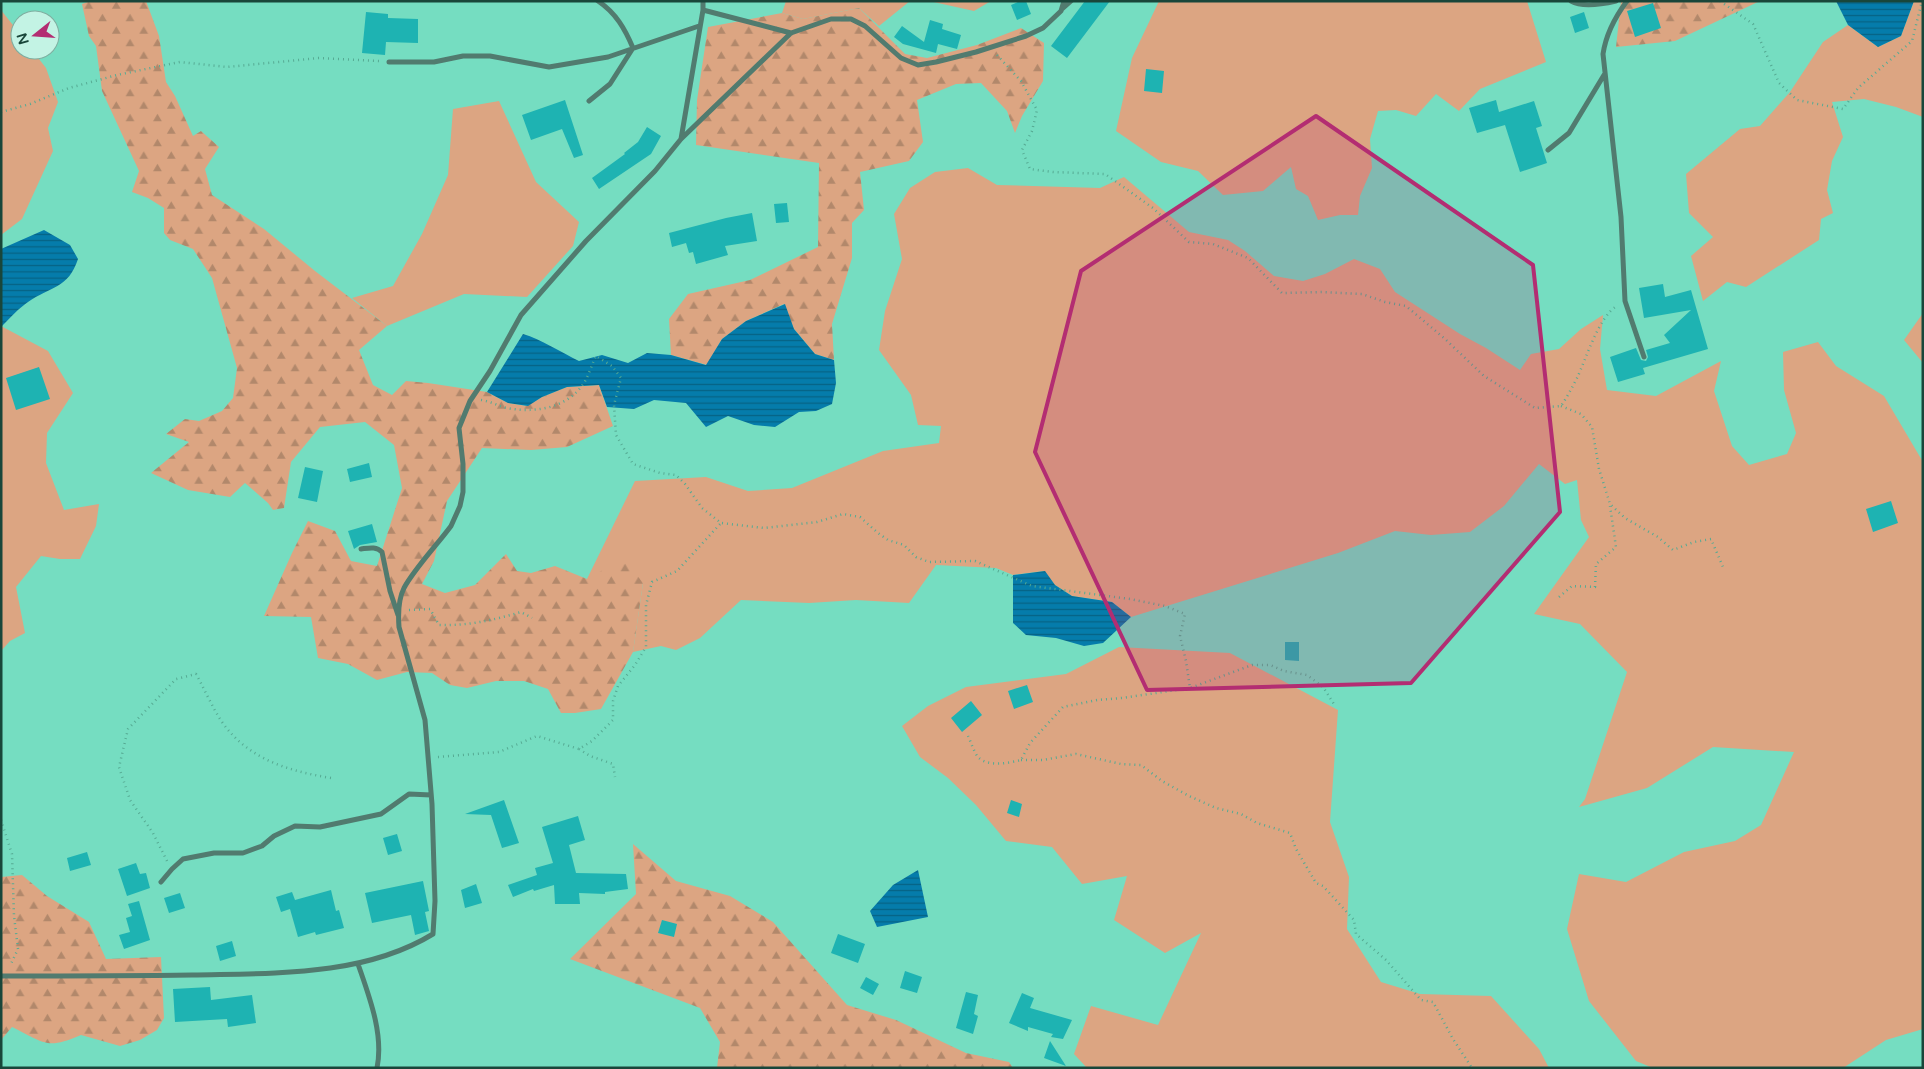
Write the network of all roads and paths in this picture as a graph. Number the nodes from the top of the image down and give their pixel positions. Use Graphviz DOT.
graph roads {
  1 [pos="598,1"];
  2 [pos="703,1"];
  3 [pos="1064,1"];
  4 [pos="1071,1"];
  5 [pos="1571,1"];
  6 [pos="1616,1"];
  7 [pos="1627,1"];
  8 [pos="1720,1"];
  9 [pos="1922,1"];
  10 [pos="703,10"];
  11 [pos="1061,11"];
  12 [pos="700,26"];
  13 [pos="790,33"];
  14 [pos="633,48"];
  15 [pos="990,48"];
  16 [pos="389,62"];
  17 [pos="1604,74"];
  18 [pos="589,101"];
  19 [pos="1,112"];
  20 [pos="681,139"];
  21 [pos="1548,150"];
  22 [pos="1625,301"];
  23 [pos="1644,357"];
  24 [pos="470,400"];
  25 [pos="1561,406"];
  26 [pos="1610,504"];
  27 [pos="721,523"];
  28 [pos="362,549"];
  29 [pos="1723,567"];
  30 [pos="1559,597"];
  31 [pos="400,603"];
  32 [pos="398,616"];
  33 [pos="532,618"];
  34 [pos="1190,688"];
  35 [pos="1334,704"];
  36 [pos="968,736"];
  37 [pos="579,750"];
  38 [pos="428,759"];
  39 [pos="1021,760"];
  40 [pos="615,776"];
  41 [pos="330,778"];
  42 [pos="431,795"];
  43 [pos="1,820"];
  44 [pos="172,869"];
  45 [pos="161,882"];
  46 [pos="358,964"];
  47 [pos="3,976"];
  48 [pos="377,1068"];
  49 [pos="1472,1068"];
  1 -- 14 [label="street"];
  2 -- 10 [label="street"];
  3 -- 11 [label="street"];
  4 -- 11 [label="street"];
  5 -- 6 [label="street"];
  7 -- 17 [label="street"];
  8 -- 9 [label="path"];
  10 -- 12 [label="street"];
  10 -- 13 [label="street"];
  11 -- 15 [label="street"];
  12 -- 14 [label="street"];
  12 -- 20 [label="street"];
  13 -- 15 [label="street"];
  13 -- 20 [label="street"];
  14 -- 16 [label="street"];
  14 -- 18 [label="street"];
  15 -- 25 [label="path"];
  16 -- 19 [label="path"];
  17 -- 21 [label="street"];
  17 -- 22 [label="street"];
  20 -- 24 [label="street"];
  22 -- 23 [label="street"];
  22 -- 25 [label="path"];
  24 -- 27 [label="path"];
  24 -- 31 [label="street"];
  25 -- 26 [label="path"];
  26 -- 29 [label="path"];
  26 -- 30 [label="path"];
  27 -- 34 [label="path"];
  27 -- 37 [label="path"];
  28 -- 32 [label="street"];
  31 -- 32 [label="street"];
  31 -- 33 [label="path"];
  32 -- 38 [label="street"];
  34 -- 35 [label="path"];
  34 -- 39 [label="path"];
  36 -- 39 [label="path"];
  37 -- 38 [label="path"];
  37 -- 40 [label="path"];
  38 -- 42 [label="street"];
  39 -- 49 [label="path"];
  41 -- 44 [label="path"];
  42 -- 44 [label="street"];
  42 -- 46 [label="street"];
  43 -- 47 [label="path"];
  44 -- 45 [label="street"];
  46 -- 47 [label="street"];
  46 -- 48 [label="street"];
}
